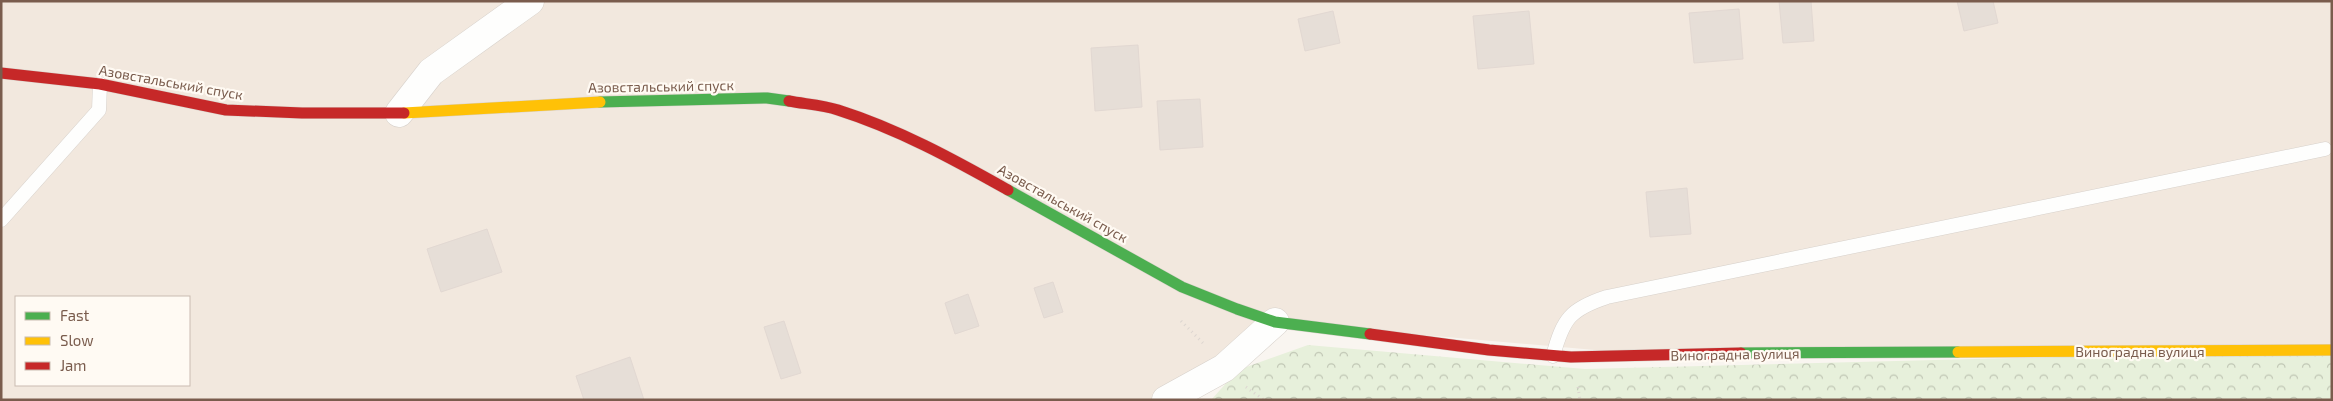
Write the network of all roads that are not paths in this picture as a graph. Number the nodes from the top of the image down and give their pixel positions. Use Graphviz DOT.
graph roads {
  1 [pos="530,1"];
  2 [pos="1,72"];
  3 [pos="100,84"];
  4 [pos="400,112"];
  5 [pos="2325,149"];
  6 [pos="1,220"];
  7 [pos="1275,322"];
  8 [pos="2332,350"];
  9 [pos="1553,356"];
  10 [pos="1166,400"];
  1 -- 4 [label="street"];
  2 -- 3 [label="street, Азовстальський спуск"];
  3 -- 4 [label="street, Азовстальський спуск"];
  3 -- 6 [label="lane"];
  4 -- 7 [label="street, Азовстальський спуск"];
  5 -- 9 [label="lane"];
  7 -- 9 [label="street, Виноградна вулиця"];
  7 -- 10 [label="street"];
  8 -- 9 [label="street, Виноградна вулиця"];
}
